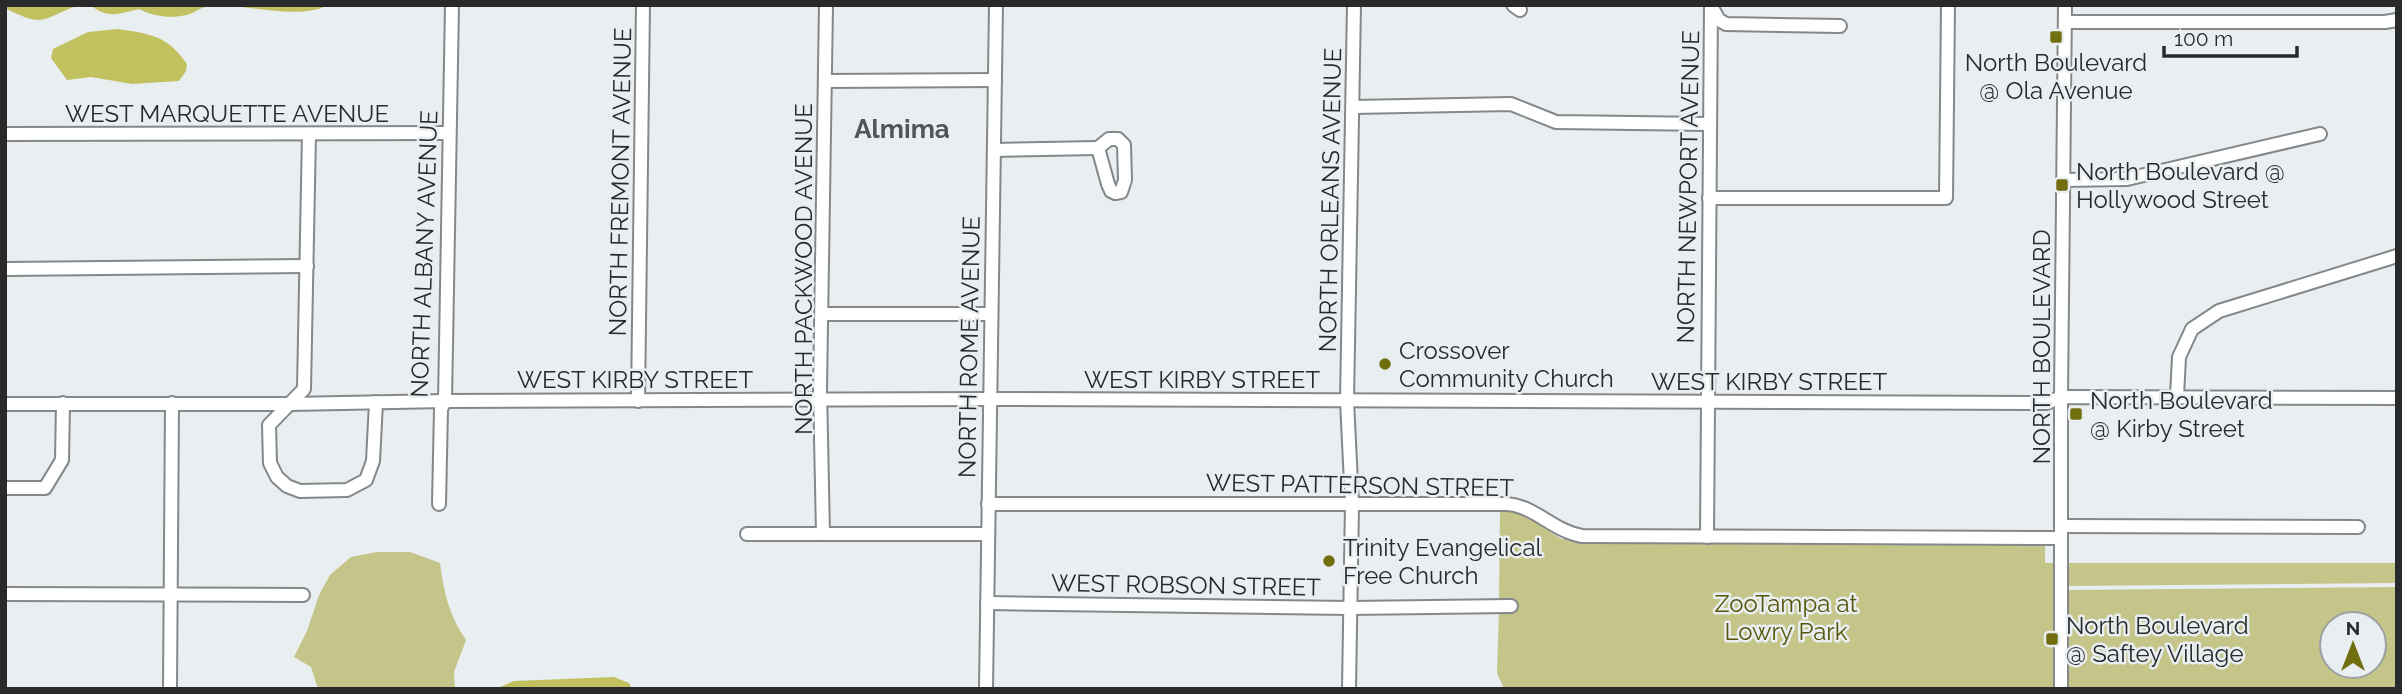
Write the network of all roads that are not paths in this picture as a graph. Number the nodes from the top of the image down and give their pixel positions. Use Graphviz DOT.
graph roads {
  1 [pos="452,5"];
  2 [pos="643,5"];
  3 [pos="826,5"];
  4 [pos="996,5"];
  5 [pos="1354,5"];
  6 [pos="1711,5"];
  7 [pos="1948,5"];
  8 [pos="2065,5"];
  9 [pos="2397,20"];
  10 [pos="2065,22"];
  11 [pos="1840,26"];
  12 [pos="825,80"];
  13 [pos="995,80"];
  14 [pos="1353,107"];
  15 [pos="1710,124"];
  16 [pos="449,133"];
  17 [pos="5,134"];
  18 [pos="309,134"];
  19 [pos="2320,134"];
  20 [pos="1098,148"];
  21 [pos="994,150"];
  22 [pos="2063,180"];
  23 [pos="1709,198"];
  24 [pos="2397,256"];
  25 [pos="307,266"];
  26 [pos="5,269"];
  27 [pos="822,314"];
  28 [pos="991,314"];
  29 [pos="2177,396"];
  30 [pos="2061,397"];
  31 [pos="2397,398"];
  32 [pos="821,399"];
  33 [pos="989,399"];
  34 [pos="445,401"];
  35 [pos="638,401"];
  36 [pos="1348,401"];
  37 [pos="376,402"];
  38 [pos="1707,402"];
  39 [pos="63,403"];
  40 [pos="172,403"];
  41 [pos="5,404"];
  42 [pos="290,404"];
  43 [pos="5,488"];
  44 [pos="439,503"];
  45 [pos="988,504"];
  46 [pos="1352,504"];
  47 [pos="2358,527"];
  48 [pos="2061,532"];
  49 [pos="747,534"];
  50 [pos="823,534"];
  51 [pos="988,534"];
  52 [pos="1707,537"];
  53 [pos="5,594"];
  54 [pos="171,595"];
  55 [pos="303,595"];
  56 [pos="987,603"];
  57 [pos="1511,606"];
  58 [pos="1350,608"];
  59 [pos="170,689"];
  60 [pos="986,689"];
  61 [pos="1349,689"];
  62 [pos="2061,689"];
  1 -- 16 [label="street, NORTH ALBANY AVENUE"];
  2 -- 35 [label="street, NORTH FREMONT AVENUE"];
  3 -- 12 [label="street, NORTH PACKWOOD AVENUE"];
  4 -- 13 [label="street, NORTH ROME AVENUE"];
  5 -- 14 [label="street, NORTH ORLEANS AVENUE"];
  6 -- 11 [label="street"];
  6 -- 15 [label="street, NORTH NEWPORT AVENUE"];
  7 -- 23 [label="street"];
  8 -- 10 [label="street, NORTH BOULEVARD"];
  9 -- 10 [label="street"];
  10 -- 22 [label="street, NORTH BOULEVARD"];
  12 -- 13 [label="street"];
  12 -- 27 [label="street, NORTH PACKWOOD AVENUE"];
  13 -- 21 [label="street, NORTH ROME AVENUE"];
  14 -- 15 [label="street"];
  14 -- 36 [label="street, NORTH ORLEANS AVENUE"];
  15 -- 23 [label="street, NORTH NEWPORT AVENUE"];
  16 -- 18 [label="street, WEST MARQUETTE AVENUE"];
  16 -- 34 [label="street, NORTH ALBANY AVENUE"];
  17 -- 18 [label="street, WEST MARQUETTE AVENUE"];
  18 -- 25 [label="street"];
  19 -- 22 [label="street"];
  20 -- 21 [label="street"];
  21 -- 28 [label="street, NORTH ROME AVENUE"];
  22 -- 30 [label="street, NORTH BOULEVARD"];
  23 -- 38 [label="street, NORTH NEWPORT AVENUE"];
  24 -- 29 [label="street"];
  25 -- 26 [label="street"];
  25 -- 42 [label="street"];
  27 -- 28 [label="street"];
  27 -- 32 [label="street, NORTH PACKWOOD AVENUE"];
  28 -- 33 [label="street, NORTH ROME AVENUE"];
  29 -- 30 [label="street, WEST KIRBY STREET"];
  29 -- 31 [label="street, WEST KIRBY STREET"];
  30 -- 38 [label="street, WEST KIRBY STREET"];
  30 -- 48 [label="street, NORTH BOULEVARD"];
  32 -- 33 [label="street, WEST KIRBY STREET"];
  32 -- 35 [label="street, WEST KIRBY STREET"];
  32 -- 50 [label="street, NORTH PACKWOOD AVENUE"];
  33 -- 36 [label="street, WEST KIRBY STREET"];
  33 -- 45 [label="street, NORTH ROME AVENUE"];
  34 -- 35 [label="street, WEST KIRBY STREET"];
  34 -- 37 [label="street, WEST KIRBY STREET"];
  34 -- 44 [label="street, NORTH ALBANY AVENUE"];
  36 -- 38 [label="street, WEST KIRBY STREET"];
  36 -- 46 [label="street, NORTH ORLEANS AVENUE"];
  37 -- 42 [label="street, WEST KIRBY STREET"];
  37 -- 42 [label="street"];
  38 -- 52 [label="street, NORTH NEWPORT AVENUE"];
  39 -- 40 [label="street, WEST KIRBY STREET"];
  39 -- 41 [label="street, WEST KIRBY STREET"];
  39 -- 43 [label="street"];
  40 -- 42 [label="street, WEST KIRBY STREET"];
  40 -- 54 [label="street"];
  45 -- 46 [label="street, WEST PATTERSON STREET"];
  45 -- 51 [label="street, NORTH ROME AVENUE"];
  46 -- 52 [label="street, WEST PATTERSON STREET"];
  46 -- 58 [label="street, NORTH ORLEANS AVENUE"];
  47 -- 48 [label="street, WEST PATTERSON STREET"];
  48 -- 52 [label="street, WEST PATTERSON STREET"];
  48 -- 62 [label="street, NORTH BOULEVARD"];
  49 -- 50 [label="street"];
  50 -- 51 [label="street"];
  51 -- 56 [label="street, NORTH ROME AVENUE"];
  53 -- 54 [label="street"];
  54 -- 55 [label="street"];
  54 -- 59 [label="street"];
  56 -- 58 [label="street, WEST ROBSON STREET"];
  56 -- 60 [label="street, NORTH ROME AVENUE"];
  57 -- 58 [label="street, WEST ROBSON STREET"];
  58 -- 61 [label="street, NORTH ORLEANS AVENUE"];
}
